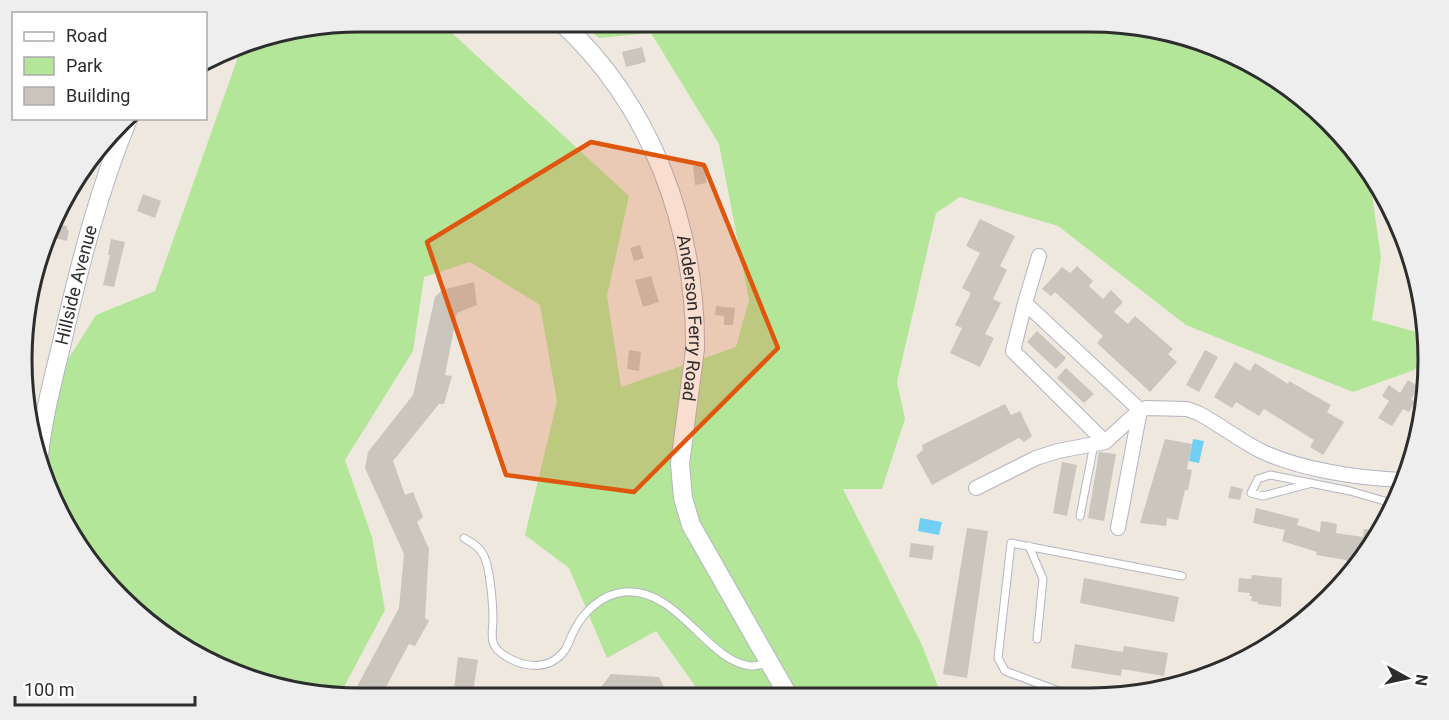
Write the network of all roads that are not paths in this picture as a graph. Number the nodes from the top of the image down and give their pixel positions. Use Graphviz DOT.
graph roads {
  1 [pos="570,32"];
  2 [pos="121,135"];
  3 [pos="1039,256"];
  4 [pos="1025,303"];
  5 [pos="1140,411"];
  6 [pos="42,440"];
  7 [pos="1100,443"];
  8 [pos="1353,475"];
  9 [pos="1394,480"];
  10 [pos="1312,483"];
  11 [pos="976,488"];
  12 [pos="1350,491"];
  13 [pos="1386,501"];
  14 [pos="1080,516"];
  15 [pos="1118,528"];
  16 [pos="464,538"];
  17 [pos="1029,546"];
  18 [pos="1182,576"];
  19 [pos="1037,639"];
  20 [pos="770,663"];
  21 [pos="784,688"];
  22 [pos="1051,688"];
  1 -- 20 [label="street, Anderson Ferry Road"];
  2 -- 6 [label="street, Hillside Avenue"];
  3 -- 4 [label="street"];
  4 -- 5 [label="street"];
  4 -- 7 [label="street"];
  5 -- 7 [label="street"];
  5 -- 8 [label="street"];
  5 -- 15 [label="street"];
  7 -- 11 [label="street"];
  7 -- 14 [label="lane"];
  8 -- 9 [label="street"];
  8 -- 12 [label="lane"];
  10 -- 10 [label="lane"];
  10 -- 12 [label="lane"];
  12 -- 13 [label="lane"];
  16 -- 20 [label="lane"];
  17 -- 18 [label="lane"];
  17 -- 19 [label="lane"];
  17 -- 22 [label="lane"];
  20 -- 21 [label="street, Anderson Ferry Road"];
}
